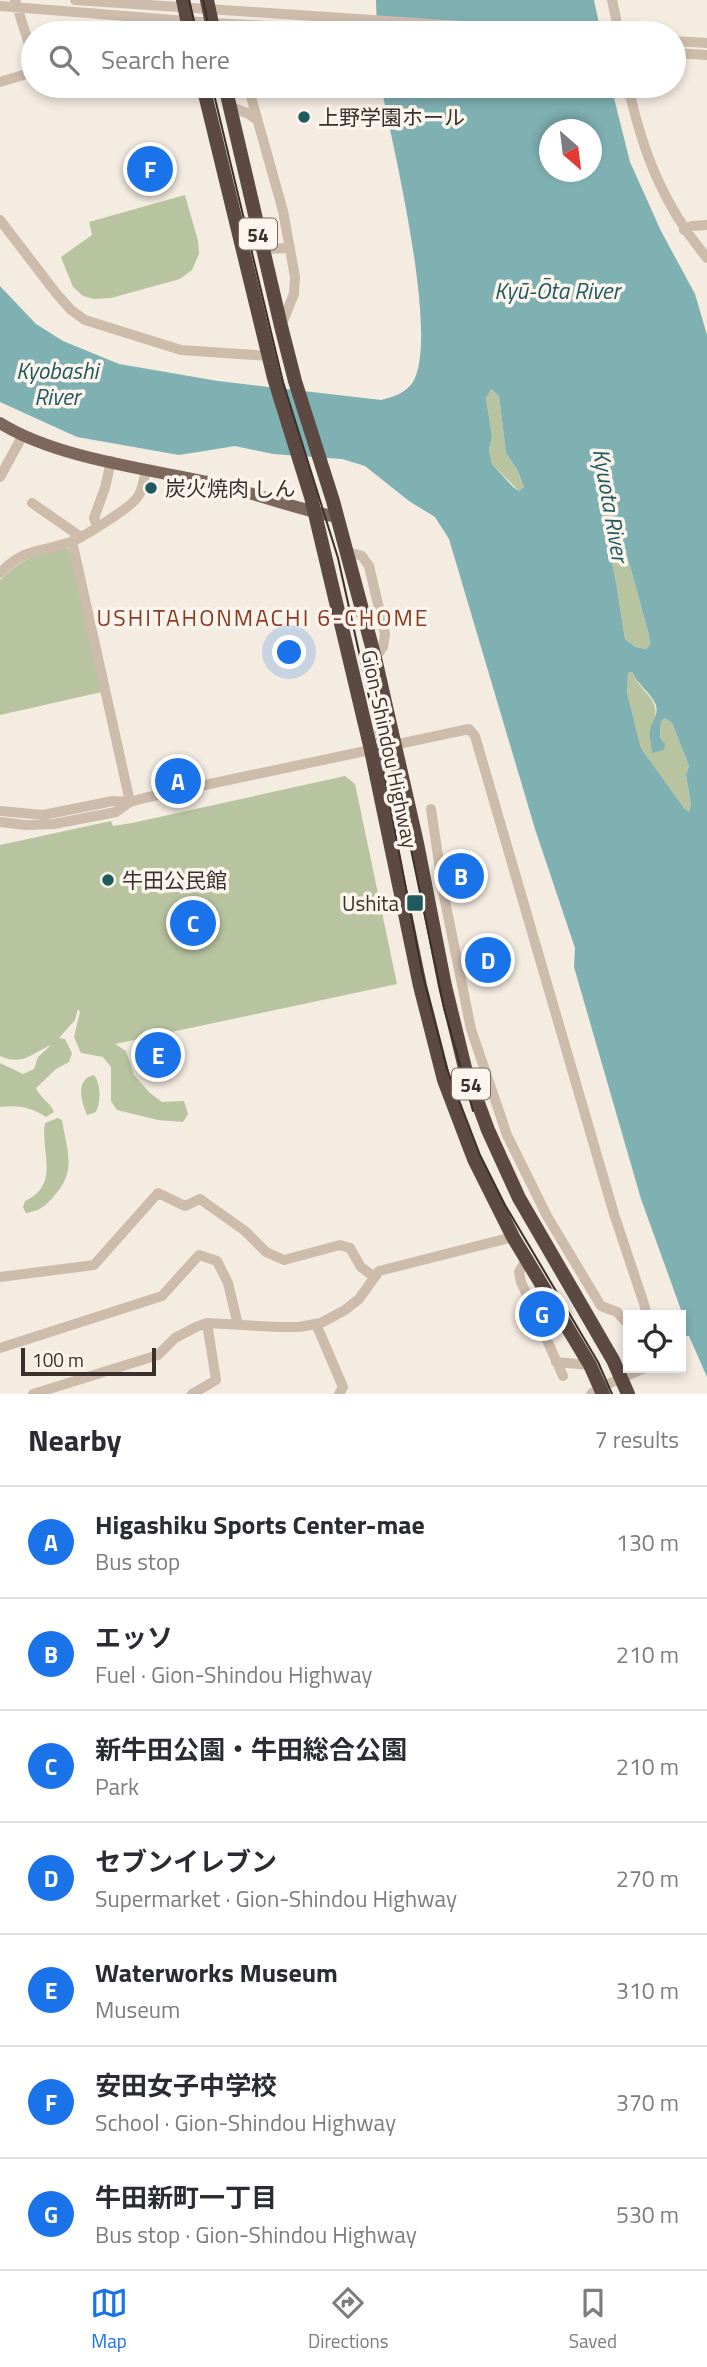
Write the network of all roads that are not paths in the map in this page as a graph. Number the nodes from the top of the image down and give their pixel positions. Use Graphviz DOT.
graph roads {
  1 [pos="75,0"];
  2 [pos="612,0"];
  3 [pos="112,1"];
  4 [pos="17,4"];
  5 [pos="0,6"];
  6 [pos="186,15"];
  7 [pos="210,16"];
  8 [pos="22,21"];
  9 [pos="303,21"];
  10 [pos="616,21"];
  11 [pos="686,42"];
  12 [pos="707,43"];
  13 [pos="686,54"];
  14 [pos="707,55"];
  15 [pos="21,76"];
  16 [pos="0,82"];
  17 [pos="206,98"];
  18 [pos="227,98"];
  19 [pos="251,98"];
  20 [pos="631,98"];
  21 [pos="229,106"];
  22 [pos="257,121"];
  23 [pos="0,220"];
  24 [pos="707,225"];
  25 [pos="684,230"];
  26 [pos="262,248"];
  27 [pos="290,248"];
  28 [pos="707,258"];
  29 [pos="281,326"];
  30 [pos="270,356"];
  31 [pos="0,423"];
  32 [pos="23,435"];
  33 [pos="111,461"];
  34 [pos="146,469"];
  35 [pos="0,477"];
  36 [pos="33,503"];
  37 [pos="314,512"];
  38 [pos="337,516"];
  39 [pos="97,526"];
  40 [pos="77,539"];
  41 [pos="0,573"];
  42 [pos="394,745"];
  43 [pos="371,750"];
  44 [pos="130,802"];
  45 [pos="431,809"];
  46 [pos="0,811"];
  47 [pos="0,822"];
  48 [pos="417,843"];
  49 [pos="437,860"];
  50 [pos="445,986"];
  51 [pos="464,994"];
  52 [pos="488,1130"];
  53 [pos="507,1135"];
  54 [pos="513,1237"];
  55 [pos="570,1256"];
  56 [pos="526,1260"];
  57 [pos="373,1276"];
  58 [pos="565,1276"];
  59 [pos="0,1277"];
  60 [pos="645,1310"];
  61 [pos="623,1319"];
  62 [pos="207,1323"];
  63 [pos="316,1324"];
  64 [pos="238,1325"];
  65 [pos="0,1348"];
  66 [pos="556,1362"];
  67 [pos="590,1366"];
  68 [pos="635,1373"];
  69 [pos="563,1376"];
  70 [pos="623,1379"];
  71 [pos="598,1392"];
  72 [pos="33,1394"];
  73 [pos="192,1394"];
  74 [pos="339,1394"];
  75 [pos="628,1394"];
  1 -- 3 [label="street"];
  2 -- 10 [label="street"];
  3 -- 6 [label="street"];
  4 -- 5 [label="street"];
  4 -- 6 [label="street"];
  4 -- 8 [label="street"];
  6 -- 7 [label="street"];
  7 -- 9 [label="street"];
  11 -- 12 [label="street"];
  13 -- 14 [label="street"];
  15 -- 16 [label="street"];
  17 -- 30 [label="highway, Gion-Shindou Highway / 54"];
  18 -- 21 [label="highway, 54"];
  19 -- 22 [label="street"];
  20 -- 25 [label="street"];
  21 -- 22 [label="street"];
  21 -- 26 [label="highway, 54"];
  22 -- 27 [label="street"];
  23 -- 30 [label="street"];
  24 -- 25 [label="street"];
  25 -- 28 [label="street"];
  26 -- 27 [label="street"];
  26 -- 29 [label="highway, 54"];
  27 -- 29 [label="street"];
  29 -- 38 [label="highway, 54"];
  30 -- 37 [label="highway, Gion-Shindou Highway / 54"];
  31 -- 32 [label="main road"];
  32 -- 33 [label="main road"];
  32 -- 35 [label="street"];
  33 -- 34 [label="main road"];
  33 -- 39 [label="street"];
  34 -- 37 [label="main road"];
  34 -- 39 [label="street"];
  36 -- 40 [label="street"];
  37 -- 38 [label="main road"];
  37 -- 43 [label="highway, Gion-Shindou Highway / 54"];
  38 -- 42 [label="highway, Gion-Shindou Highway / 54"];
  39 -- 40 [label="street"];
  40 -- 41 [label="street"];
  40 -- 44 [label="street"];
  42 -- 43 [label="street"];
  42 -- 48 [label="highway, Gion-Shindou Highway / 54"];
  42 -- 60 [label="street"];
  43 -- 44 [label="street"];
  43 -- 54 [label="highway, Gion-Shindou Highway / 54"];
  44 -- 46 [label="street"];
  44 -- 47 [label="street"];
  45 -- 49 [label="street"];
  48 -- 49 [label="street"];
  48 -- 50 [label="highway, Gion-Shindou Highway / 54"];
  49 -- 51 [label="street"];
  50 -- 51 [label="street"];
  50 -- 52 [label="highway, Gion-Shindou Highway / 54"];
  51 -- 53 [label="street"];
  52 -- 53 [label="street"];
  52 -- 58 [label="highway, Gion-Shindou Highway / 54"];
  53 -- 55 [label="street"];
  54 -- 56 [label="highway, Gion-Shindou Highway / 54"];
  54 -- 57 [label="street"];
  55 -- 58 [label="street"];
  55 -- 61 [label="street"];
  56 -- 66 [label="street"];
  56 -- 67 [label="highway, Gion-Shindou Highway / 54"];
  57 -- 59 [label="street"];
  57 -- 63 [label="street"];
  58 -- 70 [label="highway, Gion-Shindou Highway / 54"];
  62 -- 64 [label="street"];
  62 -- 72 [label="street"];
  62 -- 73 [label="street"];
  63 -- 64 [label="street"];
  63 -- 74 [label="street"];
  64 -- 65 [label="street"];
  66 -- 67 [label="street"];
  66 -- 69 [label="street"];
  67 -- 71 [label="highway, Gion-Shindou Highway / 54"];
  68 -- 70 [label="street"];
  70 -- 71 [label="street"];
  70 -- 75 [label="highway, Gion-Shindou Highway / 54"];
}
